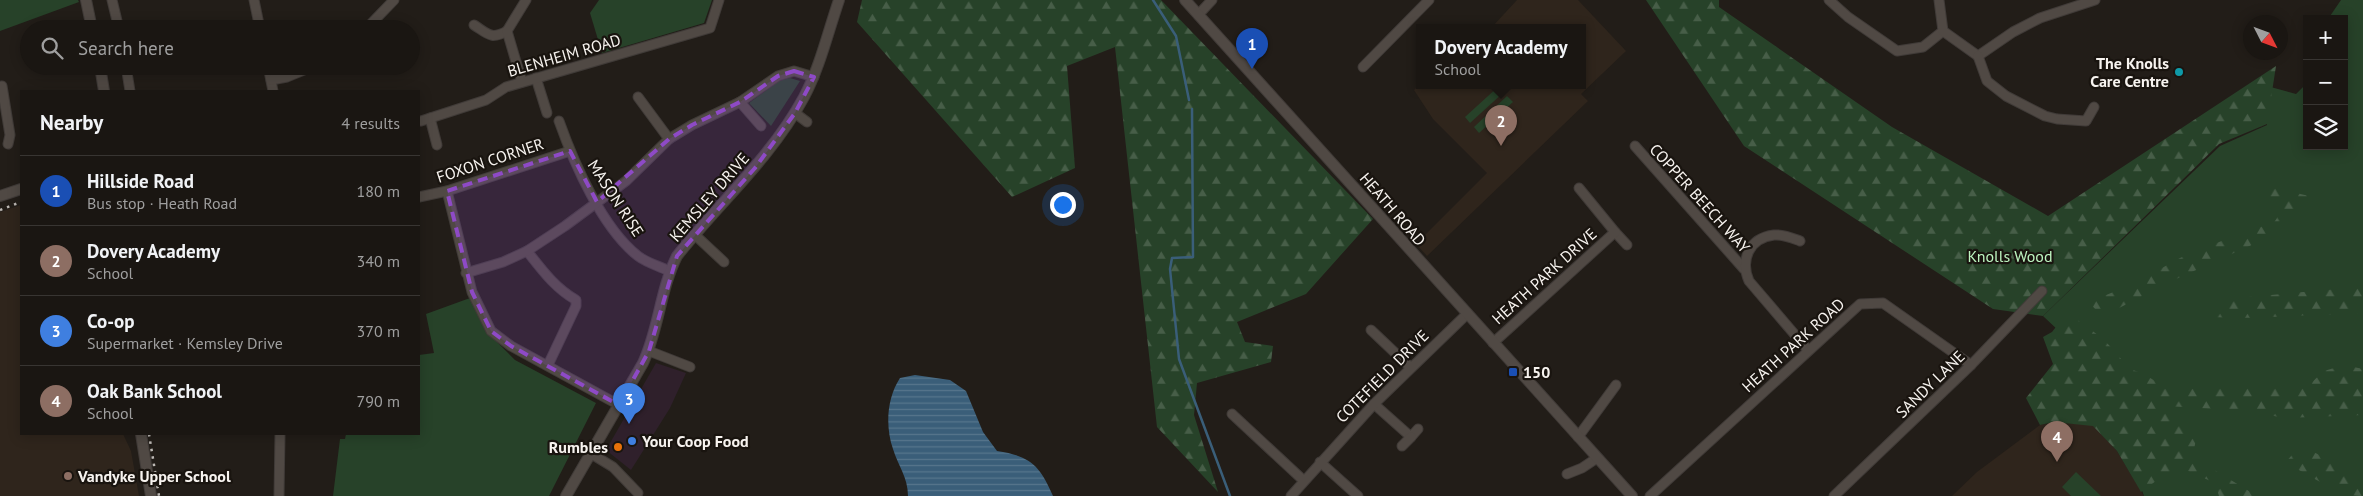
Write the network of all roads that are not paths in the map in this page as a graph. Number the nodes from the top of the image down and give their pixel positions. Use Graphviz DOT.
graph roads {
  1 [pos="86,0"];
  2 [pos="112,0"];
  3 [pos="254,0"];
  4 [pos="394,0"];
  5 [pos="526,0"];
  6 [pos="719,0"];
  7 [pos="839,0"];
  8 [pos="1185,0"];
  9 [pos="1212,0"];
  10 [pos="1429,0"];
  11 [pos="1829,0"];
  12 [pos="1939,0"];
  13 [pos="2095,0"];
  14 [pos="1198,15"];
  15 [pos="90,20"];
  16 [pos="117,20"];
  17 [pos="258,20"];
  18 [pos="375,20"];
  19 [pos="474,25"];
  20 [pos="507,31"];
  21 [pos="1942,31"];
  22 [pos="1978,56"];
  23 [pos="1363,68"];
  24 [pos="101,75"];
  25 [pos="127,75"];
  26 [pos="270,75"];
  27 [pos="292,75"];
  28 [pos="814,77"];
  29 [pos="536,78"];
  30 [pos="271,80"];
  31 [pos="522,82"];
  32 [pos="2,86"];
  33 [pos="104,90"];
  34 [pos="130,90"];
  35 [pos="273,90"];
  36 [pos="638,97"];
  37 [pos="2,99"];
  38 [pos="740,102"];
  39 [pos="2094,107"];
  40 [pos="547,113"];
  41 [pos="795,113"];
  42 [pos="559,121"];
  43 [pos="807,122"];
  44 [pos="761,126"];
  45 [pos="669,139"];
  46 [pos="8,144"];
  47 [pos="437,145"];
  48 [pos="1635,146"];
  49 [pos="570,150"];
  50 [pos="1580,188"];
  51 [pos="20,189"];
  52 [pos="447,191"];
  53 [pos="0,196"];
  54 [pos="420,197"];
  55 [pos="597,202"];
  56 [pos="1615,232"];
  57 [pos="694,234"];
  58 [pos="1800,241"];
  59 [pos="1626,246"];
  60 [pos="527,251"];
  61 [pos="724,262"];
  62 [pos="1744,269"];
  63 [pos="669,271"];
  64 [pos="466,273"];
  65 [pos="2042,291"];
  66 [pos="1466,314"];
  67 [pos="1371,330"];
  68 [pos="1493,343"];
  69 [pos="1808,350"];
  70 [pos="649,351"];
  71 [pos="548,365"];
  72 [pos="1971,365"];
  73 [pos="690,367"];
  74 [pos="1410,367"];
  75 [pos="1616,385"];
  76 [pos="1374,404"];
  77 [pos="619,405"];
  78 [pos="1232,414"];
  79 [pos="1418,429"];
  80 [pos="141,435"];
  81 [pos="280,435"];
  82 [pos="1411,437"];
  83 [pos="1578,437"];
  84 [pos="1402,446"];
  85 [pos="590,453"];
  86 [pos="1597,458"];
  87 [pos="1320,462"];
  88 [pos="1567,474"];
  89 [pos="1303,480"];
  90 [pos="638,492"];
  91 [pos="1841,494"];
  92 [pos="151,496"];
  93 [pos="279,496"];
  94 [pos="566,496"];
  95 [pos="1291,496"];
  96 [pos="1358,496"];
  97 [pos="1632,496"];
  98 [pos="1650,496"];
  1 -- 15 [label="street"];
  2 -- 16 [label="street"];
  3 -- 17 [label="street"];
  4 -- 18 [label="street"];
  5 -- 20 [label="street"];
  6 -- 29 [label="street, BLENHEIM ROAD"];
  7 -- 28 [label="street, KEMSLEY DRIVE"];
  8 -- 14 [label="street, HEATH ROAD"];
  9 -- 14 [label="street"];
  10 -- 23 [label="street"];
  11 -- 21 [label="street"];
  12 -- 21 [label="street"];
  13 -- 22 [label="street"];
  14 -- 66 [label="street, HEATH ROAD"];
  19 -- 20 [label="street"];
  20 -- 31 [label="street"];
  21 -- 22 [label="street"];
  22 -- 39 [label="street"];
  24 -- 33 [label="street"];
  25 -- 34 [label="street"];
  26 -- 30 [label="street"];
  27 -- 30 [label="street"];
  28 -- 38 [label="street"];
  28 -- 41 [label="street, KEMSLEY DRIVE"];
  29 -- 31 [label="street, BLENHEIM ROAD"];
  29 -- 40 [label="street"];
  30 -- 35 [label="street"];
  31 -- 47 [label="street, BLENHEIM ROAD"];
  32 -- 37 [label="street"];
  36 -- 45 [label="street"];
  37 -- 46 [label="street"];
  38 -- 44 [label="street"];
  38 -- 45 [label="street"];
  41 -- 43 [label="street"];
  41 -- 57 [label="street, KEMSLEY DRIVE"];
  42 -- 49 [label="street, MASON RISE"];
  45 -- 55 [label="street"];
  48 -- 62 [label="street, COPPER BEECH WAY"];
  49 -- 52 [label="street, FOXON CORNER"];
  49 -- 55 [label="street, MASON RISE"];
  50 -- 56 [label="street, HEATH PARK DRIVE"];
  51 -- 53 [label="street"];
  52 -- 54 [label="street, FOXON CORNER"];
  52 -- 64 [label="street"];
  55 -- 60 [label="street"];
  55 -- 63 [label="street, MASON RISE"];
  56 -- 59 [label="street, HEATH PARK DRIVE"];
  56 -- 68 [label="street, HEATH PARK DRIVE"];
  57 -- 61 [label="street"];
  57 -- 63 [label="street, KEMSLEY DRIVE"];
  58 -- 62 [label="street, COPPER BEECH WAY"];
  60 -- 64 [label="street"];
  60 -- 71 [label="street"];
  62 -- 69 [label="street, COPPER BEECH WAY"];
  63 -- 70 [label="street, KEMSLEY DRIVE"];
  64 -- 71 [label="street"];
  65 -- 72 [label="street, SANDY LANE"];
  66 -- 68 [label="street, HEATH ROAD"];
  66 -- 74 [label="street, COTEFIELD DRIVE"];
  67 -- 74 [label="street"];
  68 -- 83 [label="street, HEATH ROAD"];
  69 -- 72 [label="street, HEATH PARK ROAD"];
  69 -- 98 [label="street, HEATH PARK ROAD"];
  70 -- 73 [label="street"];
  70 -- 77 [label="street, KEMSLEY DRIVE"];
  71 -- 77 [label="street"];
  72 -- 91 [label="street, SANDY LANE"];
  74 -- 76 [label="street, COTEFIELD DRIVE"];
  75 -- 83 [label="street"];
  76 -- 82 [label="street"];
  76 -- 87 [label="street, COTEFIELD DRIVE"];
  77 -- 85 [label="street, KEMSLEY DRIVE"];
  78 -- 89 [label="street"];
  79 -- 82 [label="street"];
  80 -- 92 [label="street"];
  81 -- 93 [label="street"];
  82 -- 84 [label="street"];
  83 -- 86 [label="street, HEATH ROAD"];
  85 -- 90 [label="street"];
  85 -- 94 [label="street, KEMSLEY DRIVE"];
  86 -- 88 [label="street"];
  86 -- 97 [label="street, HEATH ROAD"];
  87 -- 89 [label="street, COTEFIELD DRIVE"];
  87 -- 96 [label="street"];
  89 -- 95 [label="street, COTEFIELD DRIVE"];
}
